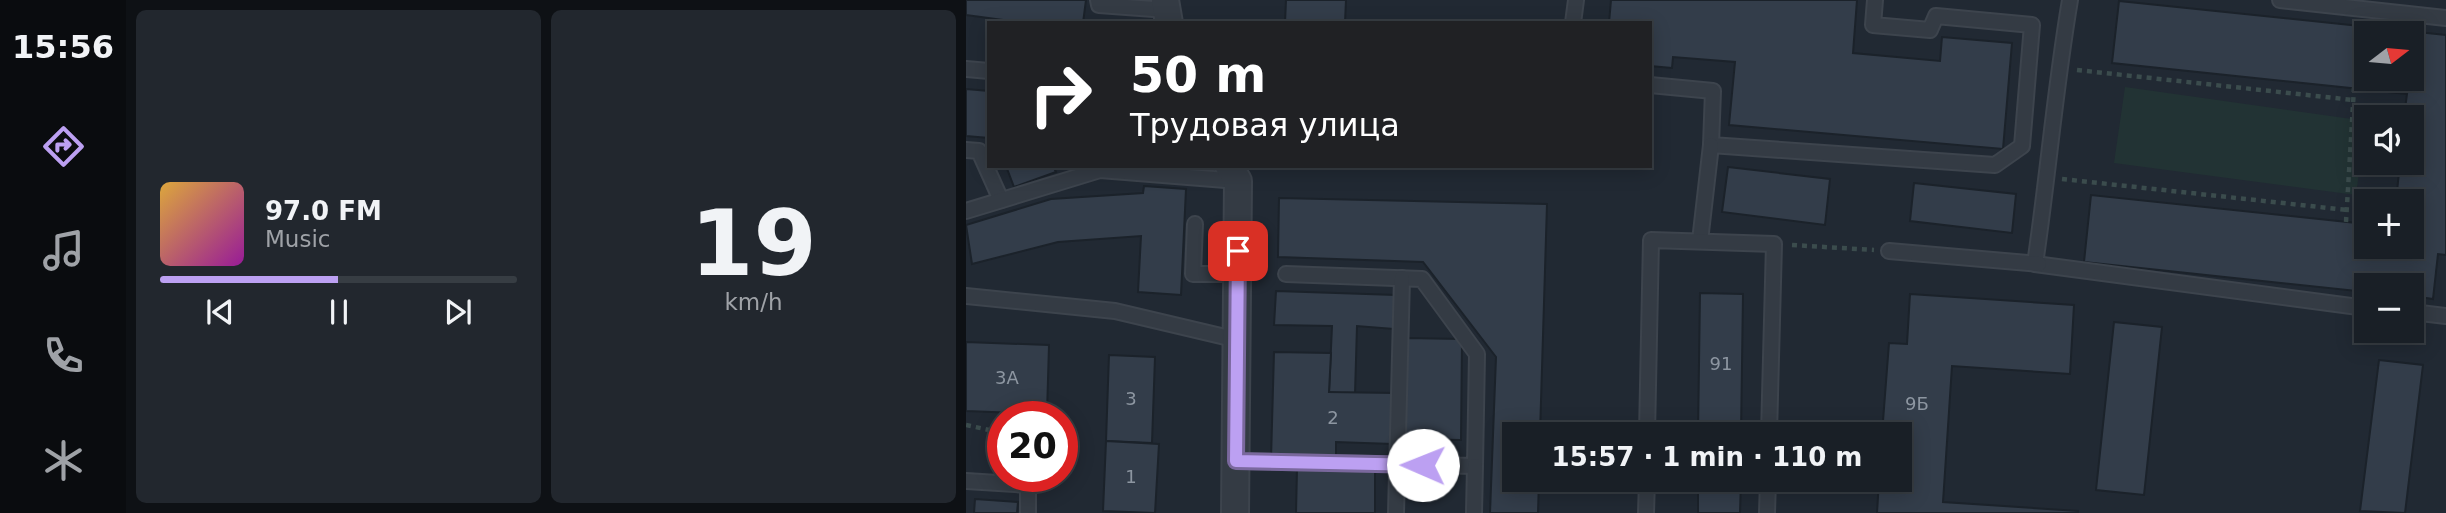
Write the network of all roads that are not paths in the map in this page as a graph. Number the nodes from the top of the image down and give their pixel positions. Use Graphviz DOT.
graph roads {
  1 [pos="1098,0"];
  2 [pos="1576,0"];
  3 [pos="1875,0"];
  4 [pos="2070,0"];
  5 [pos="2280,0"];
  6 [pos="1167,11"];
  7 [pos="2446,18"];
  8 [pos="1573,21"];
  9 [pos="966,69"];
  10 [pos="987,71"];
  11 [pos="1652,85"];
  12 [pos="1711,145"];
  13 [pos="966,150"];
  14 [pos="1084,170"];
  15 [pos="1233,173"];
  16 [pos="1001,201"];
  17 [pos="966,211"];
  18 [pos="1195,224"];
  19 [pos="1700,241"];
  20 [pos="1889,251"];
  21 [pos="2039,264"];
  22 [pos="1238,274"];
  23 [pos="1286,274"];
  24 [pos="1402,278"];
  25 [pos="966,296"];
  26 [pos="2354,306"];
  27 [pos="2424,313"];
  28 [pos="2446,316"];
  29 [pos="1238,340"];
  30 [pos="1647,422"];
  31 [pos="1769,422"];
  32 [pos="1236,461"];
  33 [pos="1397,465"];
  34 [pos="1475,466"];
  35 [pos="966,481"];
  36 [pos="1647,492"];
  37 [pos="1768,492"];
  38 [pos="1028,513"];
  39 [pos="1235,513"];
  40 [pos="1396,513"];
  41 [pos="1474,513"];
  42 [pos="1646,513"];
  43 [pos="1767,513"];
  1 -- 6 [label="lane"];
  2 -- 8 [label="lane"];
  3 -- 12 [label="lane"];
  4 -- 21 [label="lane"];
  5 -- 7 [label="lane"];
  9 -- 10 [label="lane"];
  11 -- 12 [label="lane"];
  12 -- 19 [label="lane"];
  13 -- 16 [label="lane"];
  14 -- 15 [label="lane"];
  14 -- 16 [label="lane"];
  15 -- 22 [label="street"];
  16 -- 17 [label="lane"];
  18 -- 22 [label="lane"];
  19 -- 30 [label="lane"];
  19 -- 31 [label="lane"];
  20 -- 21 [label="lane"];
  21 -- 26 [label="lane"];
  22 -- 29 [label="street"];
  23 -- 24 [label="lane"];
  24 -- 33 [label="lane"];
  24 -- 34 [label="lane"];
  25 -- 29 [label="lane"];
  27 -- 28 [label="lane"];
  29 -- 32 [label="street"];
  32 -- 33 [label="lane"];
  32 -- 39 [label="street"];
  33 -- 34 [label="lane"];
  33 -- 40 [label="lane"];
  34 -- 41 [label="lane"];
  35 -- 38 [label="lane"];
  36 -- 42 [label="lane"];
  37 -- 43 [label="lane"];
}
